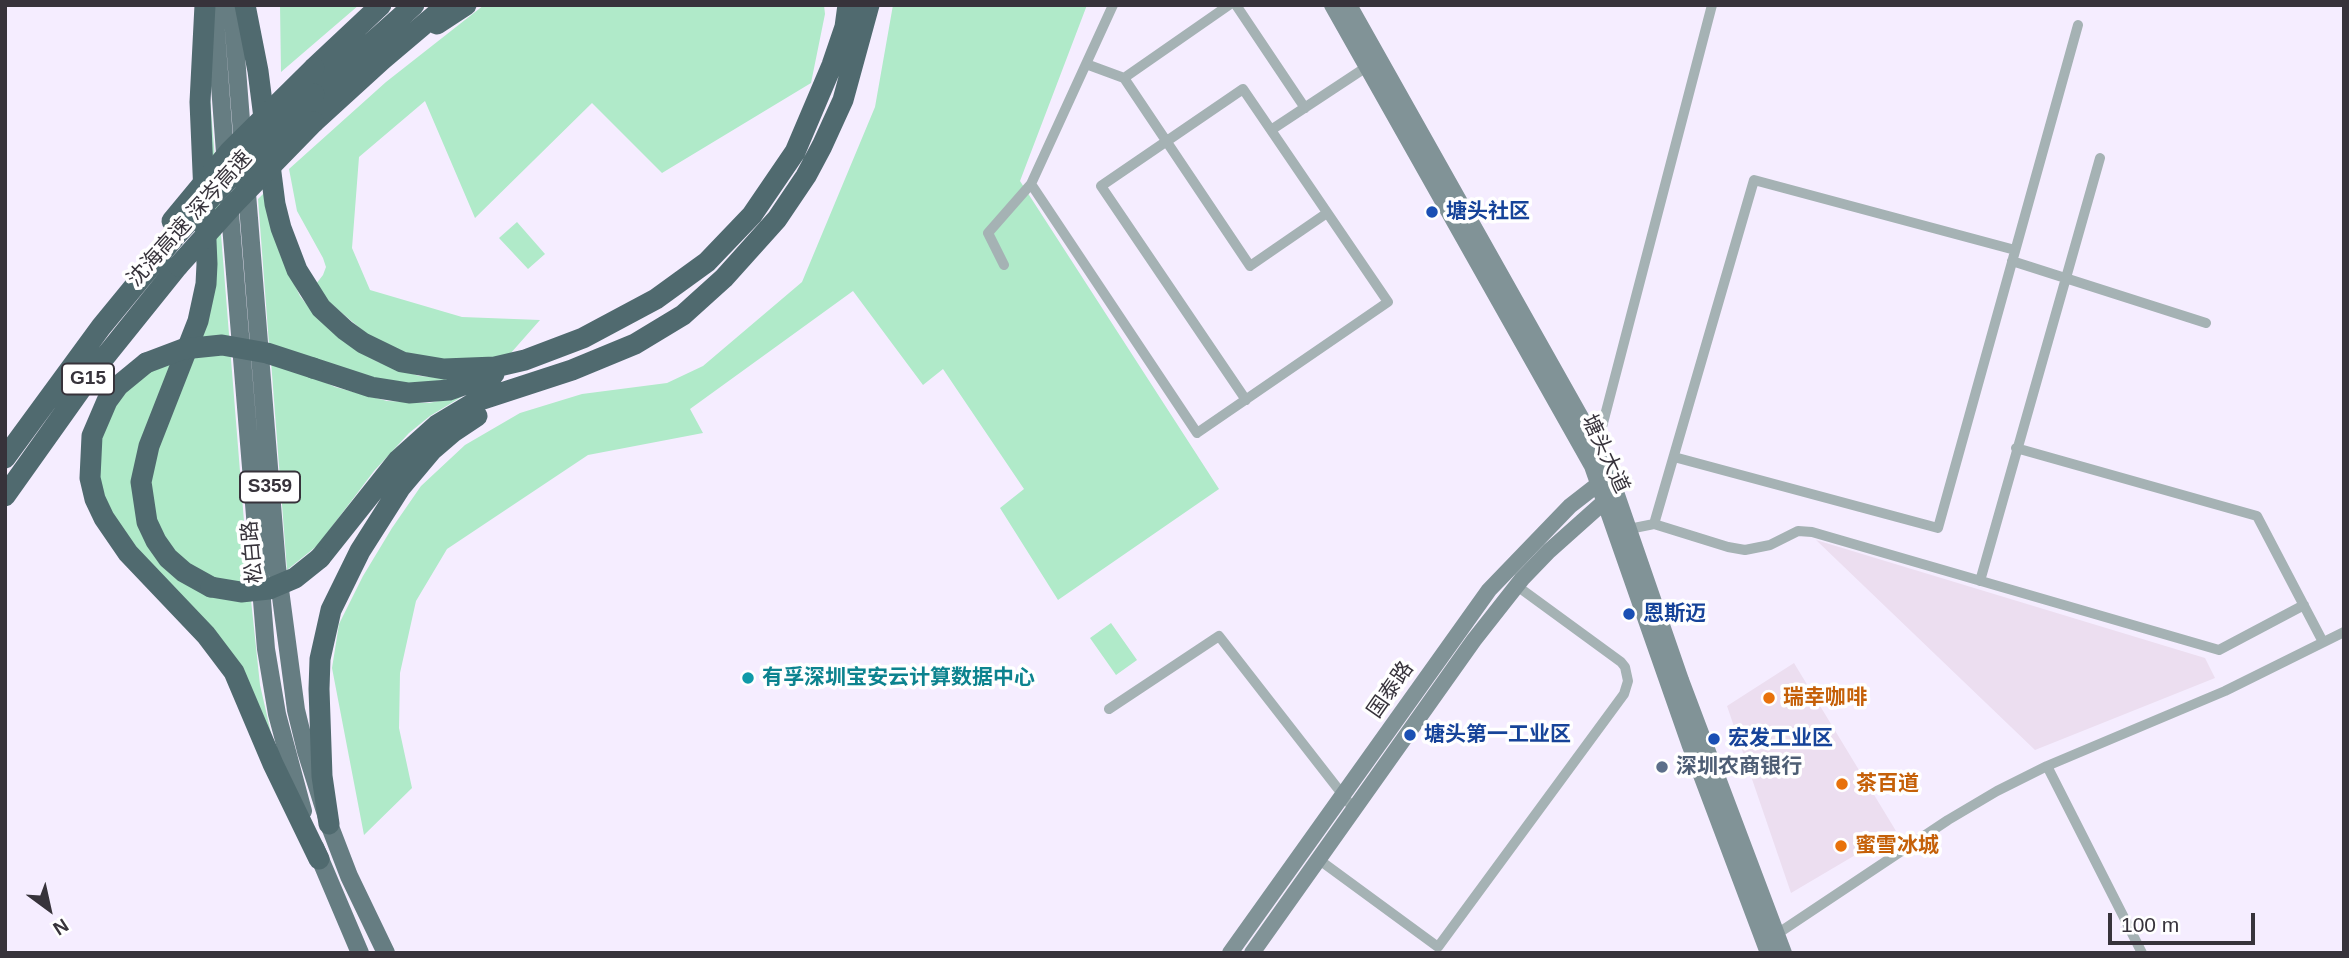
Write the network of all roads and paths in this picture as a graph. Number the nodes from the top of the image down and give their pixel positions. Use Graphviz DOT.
graph roads {
  1 [pos="205,5"];
  2 [pos="214,5"];
  3 [pos="232,5"];
  4 [pos="245,5"];
  5 [pos="381,5"];
  6 [pos="414,5"];
  7 [pos="447,5"];
  8 [pos="466,5"];
  9 [pos="833,5"];
  10 [pos="1113,5"];
  11 [pos="1229,5"];
  12 [pos="1236,5"];
  13 [pos="1332,5"];
  14 [pos="1349,5"];
  15 [pos="1712,5"];
  16 [pos="863,7"];
  17 [pos="2078,25"];
  18 [pos="382,60"];
  19 [pos="1373,62"];
  20 [pos="1086,64"];
  21 [pos="1124,78"];
  22 [pos="821,92"];
  23 [pos="1305,108"];
  24 [pos="1272,130"];
  25 [pos="1167,142"];
  26 [pos="2101,158"];
  27 [pos="1031,184"];
  28 [pos="1327,213"];
  29 [pos="173,230"];
  30 [pos="2014,256"];
  31 [pos="1004,265"];
  32 [pos="2066,279"];
  33 [pos="2206,323"];
  34 [pos="524,360"];
  35 [pos="534,384"];
  36 [pos="1246,400"];
  37 [pos="1597,444"];
  38 [pos="2016,448"];
  39 [pos="1674,457"];
  40 [pos="5,458"];
  41 [pos="1592,466"];
  42 [pos="1605,479"];
  43 [pos="5,496"];
  44 [pos="1612,498"];
  45 [pos="1654,524"];
  46 [pos="1622,531"];
  47 [pos="1980,581"];
  48 [pos="1517,586"];
  49 [pos="2304,606"];
  50 [pos="2344,632"];
  51 [pos="2323,642"];
  52 [pos="1109,709"];
  53 [pos="2046,766"];
  54 [pos="1343,794"];
  55 [pos="1353,808"];
  56 [pos="329,824"];
  57 [pos="319,859"];
  58 [pos="1318,859"];
  59 [pos="1770,943"];
  60 [pos="360,953"];
  61 [pos="386,953"];
  62 [pos="1230,953"];
  63 [pos="1252,953"];
  64 [pos="1784,953"];
  65 [pos="2142,953"];
  1 -- 35 [label="highway, bridge"];
  2 -- 57 [label="main road, 松白路 / S359"];
  3 -- 56 [label="main road, 松白路 / S359"];
  4 -- 34 [label="highway"];
  5 -- 29 [label="highway, bridge"];
  6 -- 29 [label="highway, 沈海高速 深岑高速, bridge"];
  7 -- 18 [label="highway, 沈海高速 深岑高速 / G15"];
  8 -- 18 [label="highway"];
  9 -- 22 [label="highway"];
  10 -- 20 [label="street"];
  11 -- 21 [label="street"];
  12 -- 23 [label="street"];
  13 -- 19 [label="main road, 塘头大道"];
  14 -- 19 [label="main road, 塘头大道"];
  15 -- 37 [label="street"];
  16 -- 22 [label="highway"];
  16 -- 35 [label="highway"];
  17 -- 30 [label="street"];
  18 -- 43 [label="highway, 沈海高速 深岑高速 / G15, bridge"];
  19 -- 23 [label="street"];
  19 -- 37 [label="main road, 塘头大道"];
  19 -- 41 [label="main road, 塘头大道"];
  20 -- 21 [label="street"];
  20 -- 27 [label="street"];
  21 -- 25 [label="street"];
  22 -- 34 [label="highway"];
  23 -- 24 [label="street"];
  24 -- 25 [label="street"];
  24 -- 28 [label="street"];
  25 -- 28 [label="street"];
  25 -- 36 [label="street"];
  26 -- 32 [label="street"];
  27 -- 31 [label="street"];
  27 -- 36 [label="street"];
  28 -- 36 [label="street"];
  29 -- 40 [label="highway, G15"];
  30 -- 32 [label="street"];
  30 -- 39 [label="street"];
  30 -- 39 [label="street"];
  32 -- 33 [label="street"];
  32 -- 38 [label="street"];
  34 -- 57 [label="highway, bridge"];
  35 -- 56 [label="highway"];
  37 -- 41 [label="street"];
  37 -- 42 [label="main road, 塘头大道"];
  38 -- 47 [label="street"];
  38 -- 49 [label="street"];
  39 -- 45 [label="street"];
  41 -- 42 [label="main road, 塘头大道"];
  42 -- 44 [label="main road, 塘头大道"];
  42 -- 54 [label="main road, 国泰路"];
  44 -- 46 [label="main road, 塘头大道"];
  44 -- 48 [label="main road, 国泰路"];
  45 -- 46 [label="street"];
  45 -- 47 [label="street"];
  46 -- 59 [label="main road, 塘头大道"];
  47 -- 49 [label="street"];
  48 -- 55 [label="main road, 国泰路"];
  48 -- 58 [label="street"];
  49 -- 51 [label="street"];
  50 -- 51 [label="street"];
  51 -- 53 [label="street"];
  52 -- 54 [label="street"];
  53 -- 59 [label="street"];
  53 -- 65 [label="street"];
  54 -- 55 [label="street"];
  54 -- 62 [label="main road, 国泰路"];
  55 -- 58 [label="main road, 国泰路"];
  56 -- 61 [label="main road, 松白路 / S359"];
  57 -- 60 [label="main road, 松白路 / S359"];
  58 -- 63 [label="main road, 国泰路"];
  59 -- 64 [label="main road, 塘头大道"];
}
